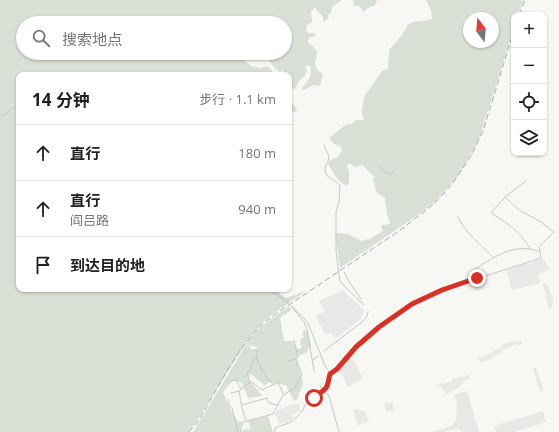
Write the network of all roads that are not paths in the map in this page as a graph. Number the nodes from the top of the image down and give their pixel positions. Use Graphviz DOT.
graph roads {
  1 [pos="16,106"];
  2 [pos="0,116"];
  3 [pos="324,145"];
  4 [pos="377,164"];
  5 [pos="395,170"];
  6 [pos="526,181"];
  7 [pos="505,197"];
  8 [pos="458,217"];
  9 [pos="530,248"];
  10 [pos="539,251"];
  11 [pos="493,258"];
  12 [pos="475,279"];
  13 [pos="276,292"];
  14 [pos="289,303"];
  15 [pos="364,305"];
  16 [pos="292,306"];
  17 [pos="294,340"];
  18 [pos="256,350"];
  19 [pos="258,358"];
  20 [pos="296,359"];
  21 [pos="288,360"];
  22 [pos="332,372"];
  23 [pos="251,381"];
  24 [pos="231,382"];
  25 [pos="273,384"];
  26 [pos="240,391"];
  27 [pos="231,393"];
  28 [pos="283,395"];
  29 [pos="228,399"];
  30 [pos="242,405"];
  31 [pos="278,405"];
  32 [pos="247,421"];
  33 [pos="239,432"];
  34 [pos="275,432"];
  1 -- 2 [label="street"];
  3 -- 15 [label="street"];
  4 -- 5 [label="street"];
  6 -- 7 [label="street"];
  7 -- 9 [label="street"];
  7 -- 10 [label="street"];
  8 -- 11 [label="street"];
  9 -- 10 [label="street"];
  9 -- 11 [label="street"];
  10 -- 12 [label="street"];
  11 -- 12 [label="street"];
  12 -- 22 [label="street"];
  13 -- 14 [label="street"];
  16 -- 22 [label="street"];
  17 -- 20 [label="street"];
  18 -- 19 [label="street"];
  19 -- 23 [label="street"];
  19 -- 25 [label="street"];
  20 -- 21 [label="street"];
  20 -- 28 [label="street"];
  22 -- 34 [label="street"];
  23 -- 25 [label="street"];
  23 -- 26 [label="street"];
  24 -- 26 [label="street"];
  25 -- 28 [label="street"];
  26 -- 27 [label="street"];
  26 -- 30 [label="street"];
  28 -- 31 [label="street"];
  29 -- 33 [label="street"];
  30 -- 31 [label="street"];
  30 -- 32 [label="street"];
  31 -- 32 [label="street"];
  32 -- 33 [label="street"];
}
